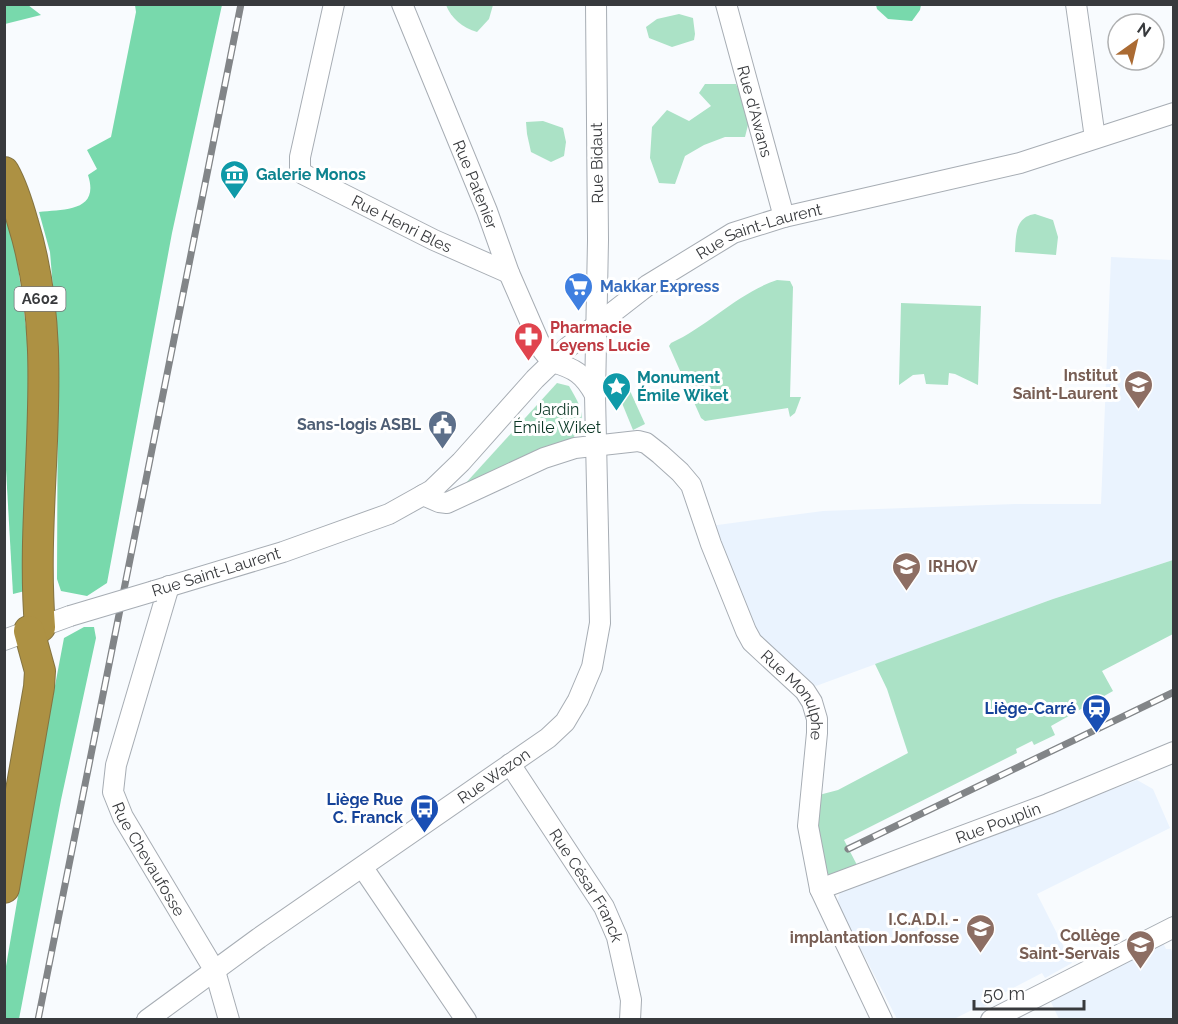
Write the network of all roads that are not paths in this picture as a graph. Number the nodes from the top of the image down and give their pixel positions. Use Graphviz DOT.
graph roads {
  1 [pos="334,4"];
  2 [pos="402,4"];
  3 [pos="596,4"];
  4 [pos="726,4"];
  5 [pos="1076,4"];
  6 [pos="1173,113"];
  7 [pos="1095,138"];
  8 [pos="4,172"];
  9 [pos="784,217"];
  10 [pos="509,273"];
  11 [pos="598,322"];
  12 [pos="552,362"];
  13 [pos="595,395"];
  14 [pos="597,444"];
  15 [pos="423,495"];
  16 [pos="162,588"];
  17 [pos="25,632"];
  18 [pos="1173,752"];
  19 [pos="510,764"];
  20 [pos="363,868"];
  21 [pos="4,888"];
  22 [pos="820,889"];
  23 [pos="1173,927"];
  24 [pos="215,971"];
  25 [pos="147,1020"];
  26 [pos="229,1020"];
  27 [pos="466,1020"];
  28 [pos="630,1020"];
  29 [pos="882,1020"];
  30 [pos="991,1020"];
  1 -- 10 [label="street, Rue Henri Bles"];
  2 -- 10 [label="street, Rue Patenier"];
  3 -- 11 [label="street, Rue Bidaut"];
  4 -- 9 [label="street, Rue d'Awans"];
  5 -- 7 [label="street"];
  6 -- 7 [label="street, Rue Saint-Laurent"];
  7 -- 9 [label="street, Rue Saint-Laurent"];
  8 -- 17 [label="highway, A602"];
  9 -- 11 [label="street, Rue Saint-Laurent"];
  10 -- 12 [label="street, Rue Patenier"];
  11 -- 12 [label="street, Rue Saint-Laurent"];
  11 -- 13 [label="street, Rue Wazon"];
  12 -- 13 [label="street"];
  12 -- 15 [label="street, Rue Saint-Laurent"];
  13 -- 14 [label="street, Rue Wazon"];
  14 -- 15 [label="street"];
  14 -- 19 [label="street, Rue Wazon"];
  14 -- 22 [label="street, Rue Monulphe"];
  15 -- 16 [label="street, Rue Saint-Laurent"];
  16 -- 17 [label="street, Rue Saint-Laurent, bridge"];
  16 -- 24 [label="street, Rue Chevaufosse"];
  17 -- 21 [label="highway, A602"];
  18 -- 22 [label="street, Rue Pouplin"];
  19 -- 20 [label="street, Rue Wazon"];
  19 -- 28 [label="street, Rue César Franck"];
  20 -- 24 [label="street, Rue Wazon"];
  20 -- 27 [label="street"];
  22 -- 29 [label="street, Rue Monulphe"];
  23 -- 30 [label="street"];
  24 -- 25 [label="street, Rue Wazon"];
  24 -- 26 [label="street, Rue Chevaufosse"];
}
